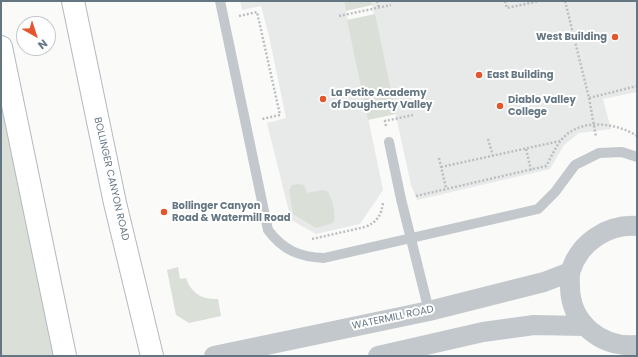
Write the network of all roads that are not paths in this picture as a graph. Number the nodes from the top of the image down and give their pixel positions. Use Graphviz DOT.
graph roads {
  1 [pos="73,1"];
  2 [pos="220,1"];
  3 [pos="1,47"];
  4 [pos="389,142"];
  5 [pos="637,157"];
  6 [pos="637,226"];
  7 [pos="410,238"];
  8 [pos="570,272"];
  9 [pos="430,310"];
  10 [pos="584,326"];
  11 [pos="637,345"];
  12 [pos="65,356"];
  13 [pos="152,356"];
  14 [pos="214,356"];
  15 [pos="378,356"];
  1 -- 13 [label="main road, BOLLINGER CANYON ROAD"];
  2 -- 7 [label="lane"];
  3 -- 12 [label="main road"];
  4 -- 7 [label="lane"];
  5 -- 7 [label="lane"];
  6 -- 8 [label="street"];
  7 -- 9 [label="lane"];
  8 -- 9 [label="street, WATERMILL ROAD"];
  8 -- 10 [label="street"];
  9 -- 14 [label="street, WATERMILL ROAD"];
  10 -- 11 [label="street"];
  10 -- 15 [label="street"];
}
